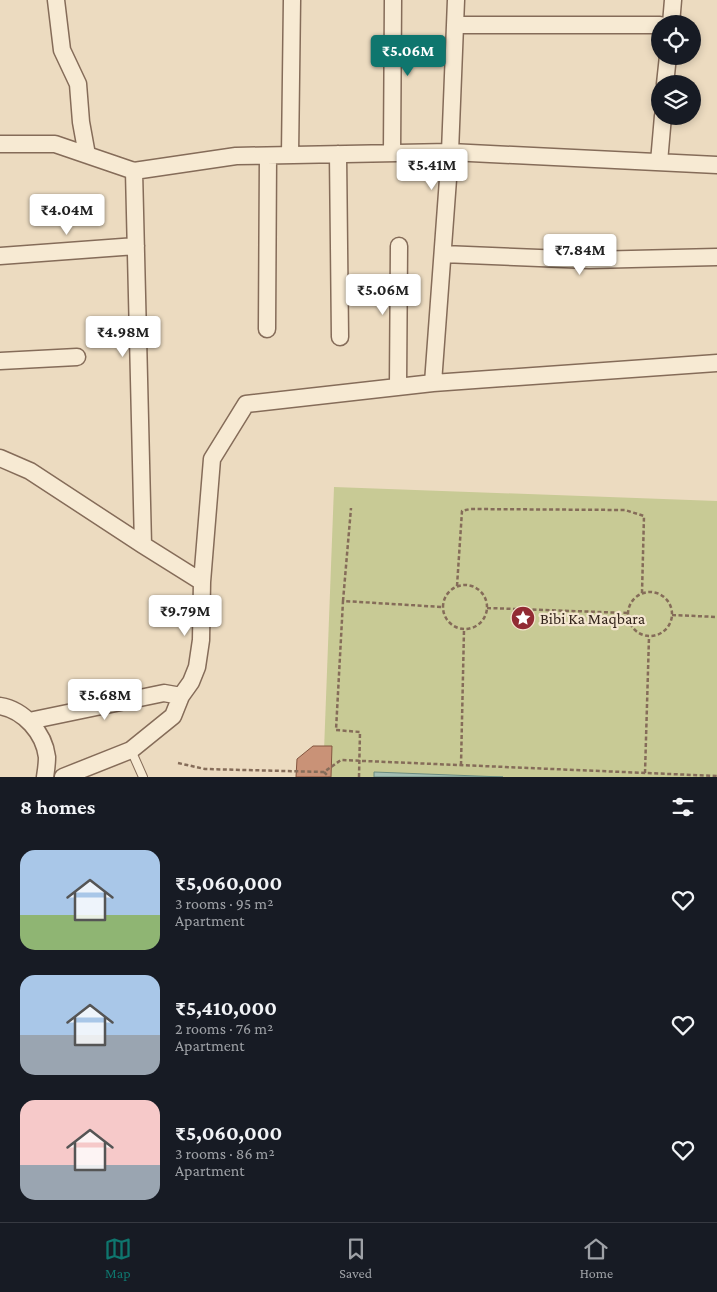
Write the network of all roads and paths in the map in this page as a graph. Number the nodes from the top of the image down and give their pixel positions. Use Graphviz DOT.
graph roads {
  1 [pos="56,0"];
  2 [pos="292,0"];
  3 [pos="393,0"];
  4 [pos="456,0"];
  5 [pos="673,0"];
  6 [pos="672,15"];
  7 [pos="455,25"];
  8 [pos="651,25"];
  9 [pos="662,125"];
  10 [pos="0,144"];
  11 [pos="450,152"];
  12 [pos="392,153"];
  13 [pos="87,154"];
  14 [pos="338,154"];
  15 [pos="290,155"];
  16 [pos="268,156"];
  17 [pos="659,162"];
  18 [pos="717,165"];
  19 [pos="134,171"];
  20 [pos="136,246"];
  21 [pos="399,246"];
  22 [pos="443,254"];
  23 [pos="0,256"];
  24 [pos="717,257"];
  25 [pos="267,329"];
  26 [pos="340,337"];
  27 [pos="77,357"];
  28 [pos="0,361"];
  29 [pos="717,363"];
  30 [pos="433,383"];
  31 [pos="398,387"];
  32 [pos="0,458"];
  33 [pos="352,508"];
  34 [pos="142,545"];
  35 [pos="202,582"];
  36 [pos="457,586"];
  37 [pos="642,593"];
  38 [pos="343,602"];
  39 [pos="442,607"];
  40 [pos="487,608"];
  41 [pos="628,614"];
  42 [pos="672,615"];
  43 [pos="717,617"];
  44 [pos="464,630"];
  45 [pos="649,637"];
  46 [pos="181,696"];
  47 [pos="0,706"];
  48 [pos="29,721"];
  49 [pos="131,750"];
  50 [pos="360,761"];
  51 [pos="178,763"];
  52 [pos="461,765"];
  53 [pos="324,772"];
  54 [pos="645,773"];
  55 [pos="717,776"];
  56 [pos="45,777"];
  57 [pos="63,777"];
  58 [pos="143,777"];
  59 [pos="329,777"];
  60 [pos="359,777"];
  1 -- 13 [label="street"];
  2 -- 15 [label="street"];
  3 -- 12 [label="street"];
  4 -- 7 [label="street"];
  5 -- 6 [label="street"];
  7 -- 8 [label="street"];
  7 -- 11 [label="street"];
  9 -- 17 [label="street"];
  10 -- 13 [label="street"];
  11 -- 12 [label="street"];
  11 -- 17 [label="street"];
  11 -- 22 [label="street"];
  12 -- 14 [label="street"];
  13 -- 19 [label="street"];
  14 -- 15 [label="street"];
  14 -- 26 [label="street"];
  15 -- 16 [label="street"];
  16 -- 19 [label="street"];
  16 -- 25 [label="street"];
  17 -- 18 [label="street"];
  19 -- 20 [label="street"];
  20 -- 23 [label="street"];
  20 -- 34 [label="street"];
  21 -- 31 [label="street"];
  22 -- 24 [label="street"];
  22 -- 30 [label="street"];
  27 -- 28 [label="street"];
  29 -- 30 [label="street"];
  30 -- 31 [label="street"];
  31 -- 35 [label="street"];
  32 -- 34 [label="street"];
  33 -- 38 [label="path"];
  34 -- 35 [label="street"];
  35 -- 46 [label="street"];
  36 -- 37 [label="path"];
  36 -- 39 [label="path"];
  36 -- 40 [label="path"];
  37 -- 41 [label="path"];
  37 -- 42 [label="path"];
  38 -- 39 [label="path"];
  38 -- 50 [label="path"];
  39 -- 44 [label="path"];
  40 -- 41 [label="path"];
  40 -- 44 [label="path"];
  41 -- 45 [label="path"];
  42 -- 43 [label="path"];
  42 -- 45 [label="path"];
  44 -- 52 [label="path"];
  45 -- 54 [label="path"];
  46 -- 48 [label="street"];
  46 -- 49 [label="street"];
  47 -- 48 [label="street"];
  48 -- 56 [label="street"];
  49 -- 57 [label="street"];
  49 -- 58 [label="lane"];
  50 -- 52 [label="path"];
  50 -- 53 [label="path"];
  50 -- 60 [label="path"];
  51 -- 53 [label="path"];
  52 -- 54 [label="path"];
  53 -- 59 [label="path"];
  54 -- 55 [label="path"];
}
